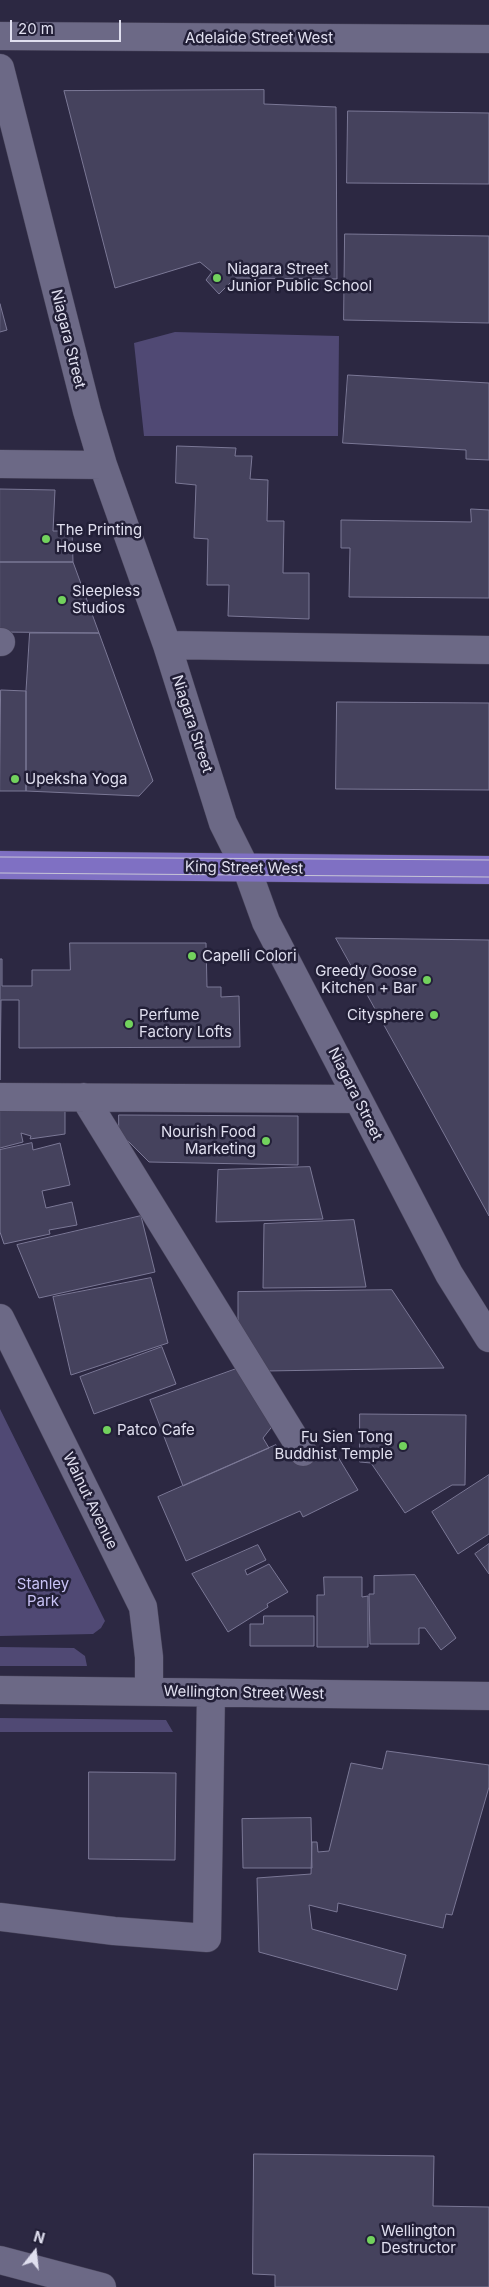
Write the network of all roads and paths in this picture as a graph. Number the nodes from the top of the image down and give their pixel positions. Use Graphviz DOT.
graph roads {
  1 [pos="0,36"];
  2 [pos="489,40"];
  3 [pos="0,68"];
  4 [pos="0,464"];
  5 [pos="103,465"];
  6 [pos="167,645"];
  7 [pos="489,650"];
  8 [pos="0,865"];
  9 [pos="245,867"];
  10 [pos="489,870"];
  11 [pos="0,1097"];
  12 [pos="84,1098"];
  13 [pos="358,1099"];
  14 [pos="481,1310"];
  15 [pos="0,1318"];
  16 [pos="489,1338"];
  17 [pos="303,1452"];
  18 [pos="0,1690"];
  19 [pos="150,1692"];
  20 [pos="211,1693"];
  21 [pos="489,1696"];
  22 [pos="0,1917"];
  23 [pos="0,2260"];
  24 [pos="102,2287"];
  1 -- 2 [label="street, Adelaide Street West"];
  3 -- 5 [label="street, Niagara Street"];
  4 -- 5 [label="street"];
  5 -- 6 [label="street, Niagara Street"];
  6 -- 7 [label="street"];
  6 -- 9 [label="street, Niagara Street"];
  8 -- 9 [label="main road, King Street West"];
  9 -- 10 [label="main road, King Street West"];
  9 -- 13 [label="street, Niagara Street"];
  11 -- 12 [label="street"];
  12 -- 13 [label="street"];
  12 -- 17 [label="street"];
  13 -- 14 [label="street, Niagara Street"];
  14 -- 16 [label="street, Niagara Street"];
  15 -- 19 [label="street, Walnut Avenue"];
  18 -- 19 [label="street, Wellington Street West"];
  19 -- 20 [label="street, Wellington Street West"];
  20 -- 21 [label="street, Wellington Street West"];
  20 -- 22 [label="street"];
  23 -- 24 [label="street"];
}
